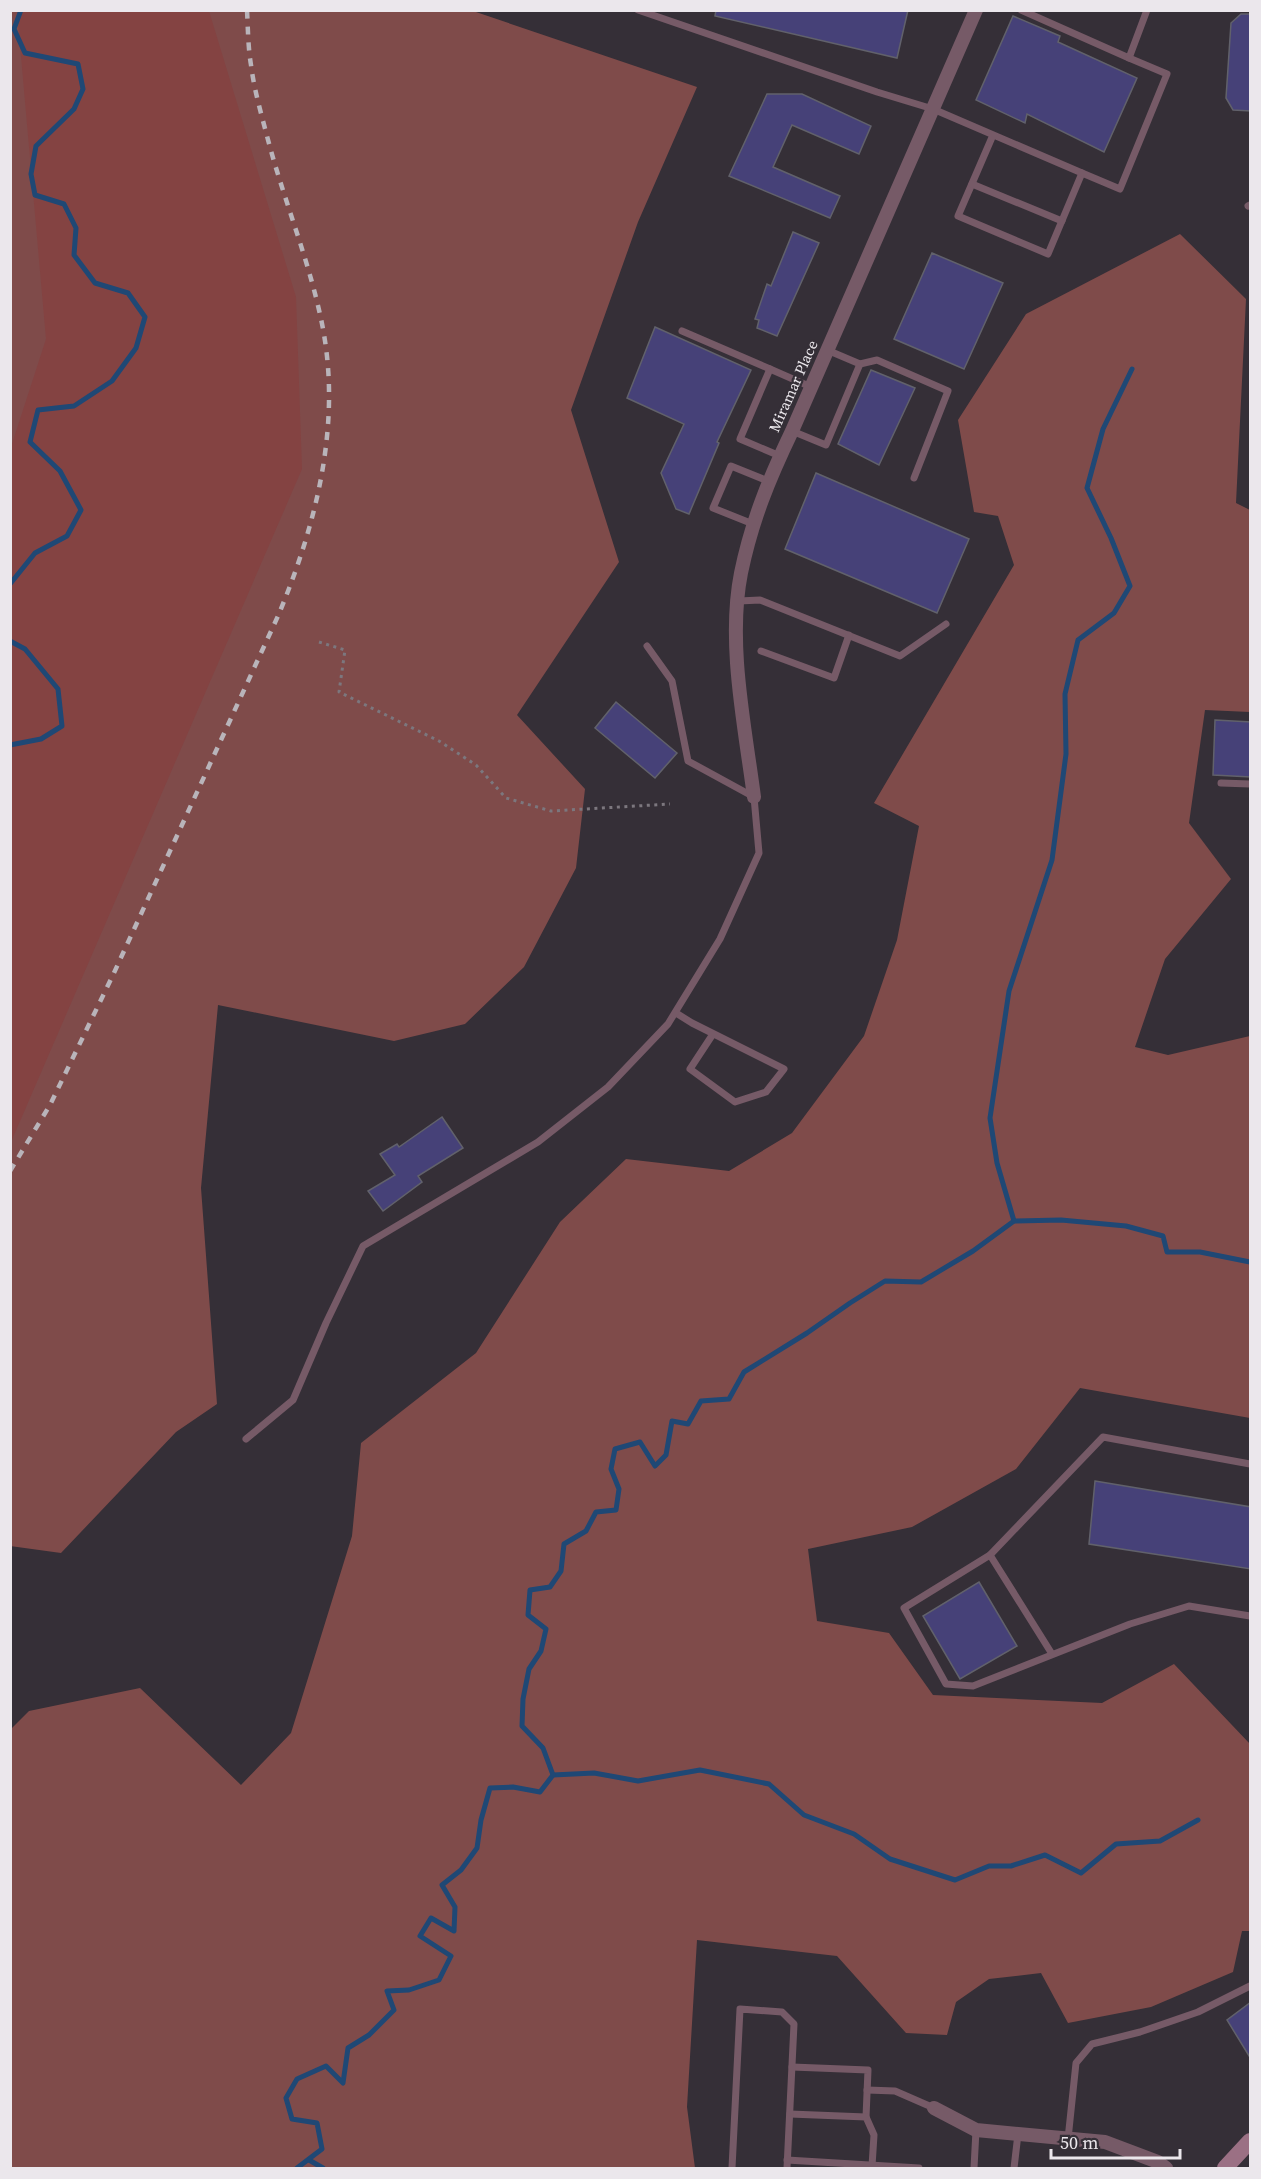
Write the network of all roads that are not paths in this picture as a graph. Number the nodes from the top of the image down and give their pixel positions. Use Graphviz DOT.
graph roads {
  1 [pos="638,10"];
  2 [pos="976,10"];
  3 [pos="1021,10"];
  4 [pos="1147,10"];
  5 [pos="1033,13"];
  6 [pos="1129,58"];
  7 [pos="933,109"];
  8 [pos="993,135"];
  9 [pos="1082,173"];
  10 [pos="972,184"];
  11 [pos="1062,221"];
  12 [pos="682,331"];
  13 [pos="828,350"];
  14 [pos="860,364"];
  15 [pos="770,369"];
  16 [pos="811,387"];
  17 [pos="792,430"];
  18 [pos="780,456"];
  19 [pos="914,478"];
  20 [pos="768,481"];
  21 [pos="753,524"];
  22 [pos="739,601"];
  23 [pos="946,624"];
  24 [pos="849,635"];
  25 [pos="647,646"];
  26 [pos="761,651"];
  27 [pos="1221,783"];
  28 [pos="1251,784"];
  29 [pos="754,797"];
  30 [pos="676,1013"];
  31 [pos="713,1034"];
  32 [pos="246,1439"];
  33 [pos="1251,1464"];
  34 [pos="990,1555"];
  35 [pos="1251,1616"];
  36 [pos="1052,1654"];
  37 [pos="1251,1986"];
  38 [pos="792,2067"];
  39 [pos="867,2090"];
  40 [pos="934,2108"];
  41 [pos="789,2114"];
  42 [pos="866,2117"];
  43 [pos="976,2130"];
  44 [pos="1018,2134"];
  45 [pos="1068,2139"];
  46 [pos="1251,2141"];
  47 [pos="787,2160"];
  48 [pos="872,2166"];
  49 [pos="732,2169"];
  50 [pos="787,2169"];
  51 [pos="919,2169"];
  52 [pos="974,2169"];
  53 [pos="1014,2169"];
  54 [pos="1166,2169"];
  55 [pos="1225,2169"];
  1 -- 7 [label="lane"];
  2 -- 7 [label="street, Miramar Place"];
  3 -- 5 [label="lane"];
  4 -- 6 [label="lane"];
  5 -- 6 [label="lane"];
  6 -- 9 [label="lane"];
  7 -- 8 [label="lane"];
  7 -- 13 [label="street, Miramar Place"];
  8 -- 9 [label="lane"];
  8 -- 10 [label="lane"];
  9 -- 11 [label="lane"];
  10 -- 11 [label="lane"];
  10 -- 11 [label="lane"];
  12 -- 15 [label="lane"];
  13 -- 14 [label="lane"];
  13 -- 16 [label="street, Miramar Place"];
  14 -- 17 [label="lane"];
  14 -- 19 [label="lane"];
  15 -- 16 [label="lane"];
  15 -- 18 [label="lane"];
  16 -- 17 [label="street, Miramar Place"];
  17 -- 18 [label="street, Miramar Place"];
  18 -- 20 [label="street, Miramar Place"];
  20 -- 21 [label="street, Miramar Place"];
  20 -- 21 [label="lane"];
  21 -- 22 [label="street, Miramar Place"];
  22 -- 24 [label="lane"];
  22 -- 29 [label="street, Miramar Place"];
  23 -- 24 [label="lane"];
  24 -- 26 [label="lane"];
  25 -- 29 [label="lane"];
  27 -- 28 [label="lane"];
  29 -- 30 [label="lane"];
  30 -- 31 [label="lane"];
  30 -- 32 [label="lane"];
  31 -- 31 [label="lane"];
  33 -- 34 [label="lane"];
  34 -- 36 [label="lane"];
  34 -- 36 [label="lane"];
  35 -- 36 [label="lane"];
  37 -- 45 [label="lane"];
  38 -- 39 [label="lane"];
  38 -- 41 [label="lane"];
  38 -- 49 [label="lane"];
  39 -- 40 [label="lane"];
  39 -- 42 [label="lane"];
  40 -- 43 [label="street"];
  41 -- 42 [label="lane"];
  41 -- 47 [label="lane"];
  42 -- 48 [label="lane"];
  43 -- 44 [label="street"];
  43 -- 52 [label="lane"];
  44 -- 45 [label="street"];
  44 -- 53 [label="lane"];
  45 -- 54 [label="street"];
  46 -- 55 [label="main road"];
  47 -- 48 [label="lane"];
  47 -- 50 [label="lane"];
  48 -- 51 [label="lane"];
}
